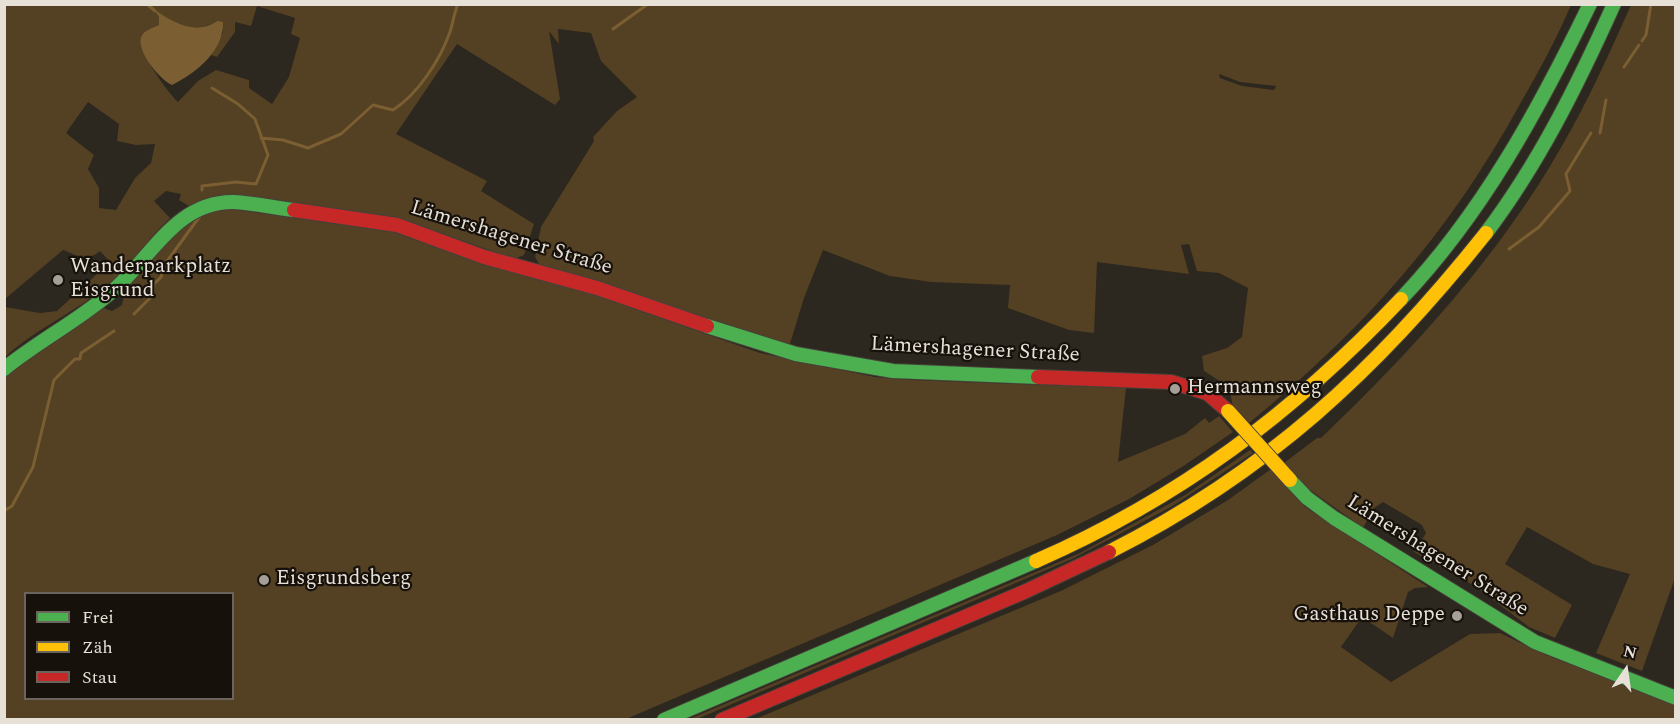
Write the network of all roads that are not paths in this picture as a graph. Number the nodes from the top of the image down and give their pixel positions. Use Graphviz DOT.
graph roads {
  1 [pos="1590,4"];
  2 [pos="1614,4"];
  3 [pos="4,369"];
  4 [pos="1676,698"];
  5 [pos="664,720"];
  6 [pos="722,720"];
  1 -- 5 [label="main road"];
  2 -- 6 [label="main road"];
  3 -- 4 [label="main road, Lämershagener Straße, bridge"];
}
